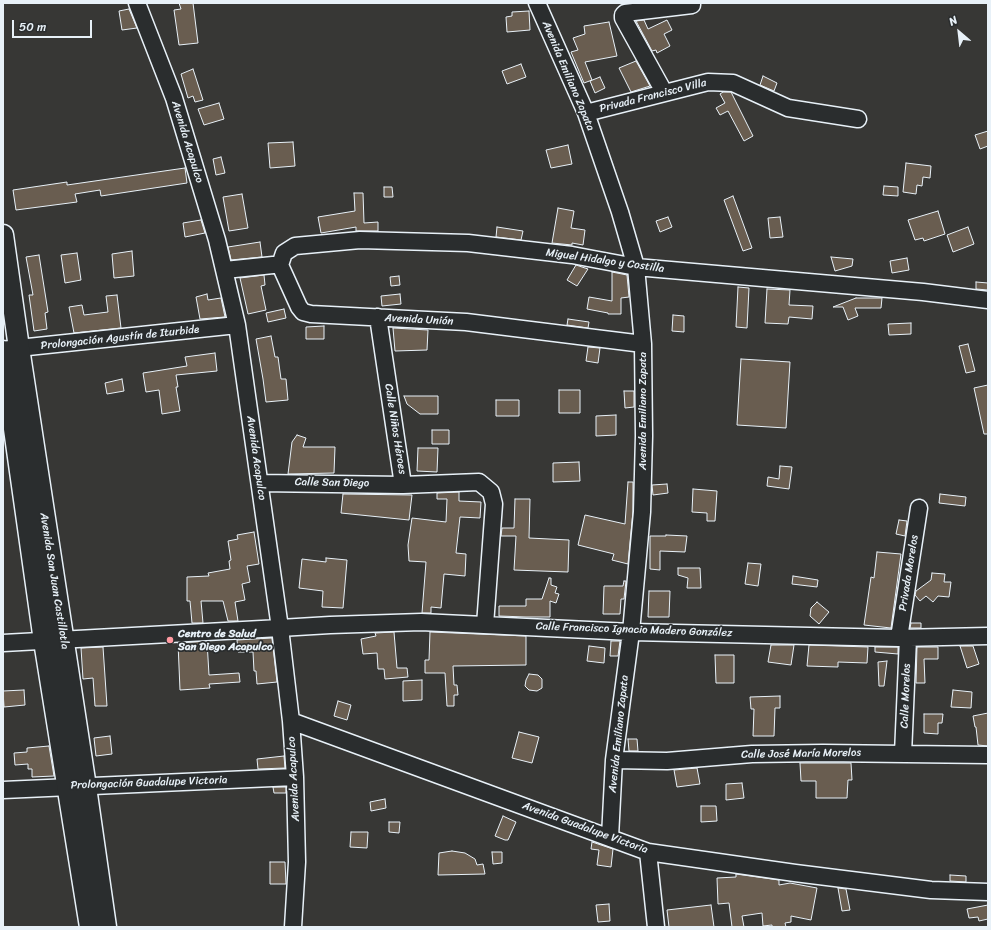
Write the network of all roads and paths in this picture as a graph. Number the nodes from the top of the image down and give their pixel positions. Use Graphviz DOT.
graph roads {
  1 [pos="137,3"];
  2 [pos="537,3"];
  3 [pos="692,5"];
  4 [pos="664,92"];
  5 [pos="586,113"];
  6 [pos="858,119"];
  7 [pos="3,235"];
  8 [pos="280,265"];
  9 [pos="636,267"];
  10 [pos="225,270"];
  11 [pos="988,300"];
  12 [pos="378,317"];
  13 [pos="237,325"];
  14 [pos="642,344"];
  15 [pos="8,350"];
  16 [pos="260,483"];
  17 [pos="403,485"];
  18 [pos="919,508"];
  19 [pos="485,624"];
  20 [pos="280,628"];
  21 [pos="631,632"];
  22 [pos="988,636"];
  23 [pos="903,638"];
  24 [pos="54,640"];
  25 [pos="3,642"];
  26 [pos="291,721"];
  27 [pos="903,754"];
  28 [pos="988,755"];
  29 [pos="614,760"];
  30 [pos="295,777"];
  31 [pos="77,787"];
  32 [pos="3,790"];
  33 [pos="610,837"];
  34 [pos="648,852"];
  35 [pos="988,892"];
  36 [pos="90,927"];
  37 [pos="106,927"];
  38 [pos="293,927"];
  39 [pos="656,927"];
  1 -- 10 [label="street, Avenida Acapulco"];
  2 -- 5 [label="street, Avenida Emiliano Zapata"];
  3 -- 4 [label="street"];
  4 -- 5 [label="street, Privada Francisco Villa"];
  4 -- 6 [label="street, Privada Francisco Villa"];
  5 -- 9 [label="street, Avenida Emiliano Zapata"];
  7 -- 15 [label="main road, Avenida San Juan Castillotla"];
  8 -- 9 [label="street, Miguel Hidalgo y Costilla"];
  8 -- 10 [label="street"];
  8 -- 12 [label="street, Avenida Unión"];
  9 -- 11 [label="street, Miguel Hidalgo y Costilla"];
  9 -- 14 [label="street, Avenida Emiliano Zapata"];
  10 -- 13 [label="street, Avenida Acapulco"];
  12 -- 14 [label="street, Avenida Unión"];
  12 -- 17 [label="street, Calle Niños Héroes"];
  13 -- 15 [label="street, Prolongación Agustín de Iturbide"];
  13 -- 16 [label="street, Avenida Acapulco"];
  14 -- 21 [label="street, Avenida Emiliano Zapata"];
  15 -- 24 [label="main road, Avenida San Juan Castillotla"];
  16 -- 17 [label="street, Calle San Diego"];
  16 -- 20 [label="street, Avenida Acapulco"];
  17 -- 19 [label="street, Calle Niños Héroes"];
  18 -- 23 [label="street, Privada Morelos"];
  19 -- 20 [label="street, Calle Francisco Ignacio Madero González"];
  19 -- 21 [label="street, Calle Francisco Ignacio Madero González"];
  20 -- 24 [label="street, Calle Francisco Ignacio Madero González"];
  20 -- 26 [label="street, Avenida Acapulco"];
  21 -- 23 [label="street, Calle Francisco Ignacio Madero González"];
  21 -- 29 [label="street, Avenida Emiliano Zapata"];
  22 -- 23 [label="street, Calle Francisco Ignacio Madero González"];
  23 -- 27 [label="street, Calle Morelos"];
  24 -- 25 [label="street, Calle Francisco Ignacio Madero González"];
  24 -- 31 [label="main road, Avenida San Juan Castillotla"];
  26 -- 30 [label="street, Avenida Acapulco"];
  26 -- 33 [label="street, Avenida Guadalupe Victoria"];
  27 -- 28 [label="street, Calle José María Morelos"];
  27 -- 29 [label="street, Calle José María Morelos"];
  29 -- 33 [label="street, Avenida Emiliano Zapata"];
  30 -- 31 [label="street, Prolongación Guadalupe Victoria"];
  30 -- 38 [label="street, Avenida Acapulco"];
  31 -- 32 [label="street, Prolongación Guadalupe Victoria"];
  31 -- 36 [label="main road, Avenida San Juan Castillotla"];
  31 -- 37 [label="main road, Avenida San Juan Castillotla"];
  33 -- 34 [label="street, Avenida Guadalupe Victoria"];
  34 -- 35 [label="street, Avenida Guadalupe Victoria"];
  34 -- 39 [label="street"];
}
